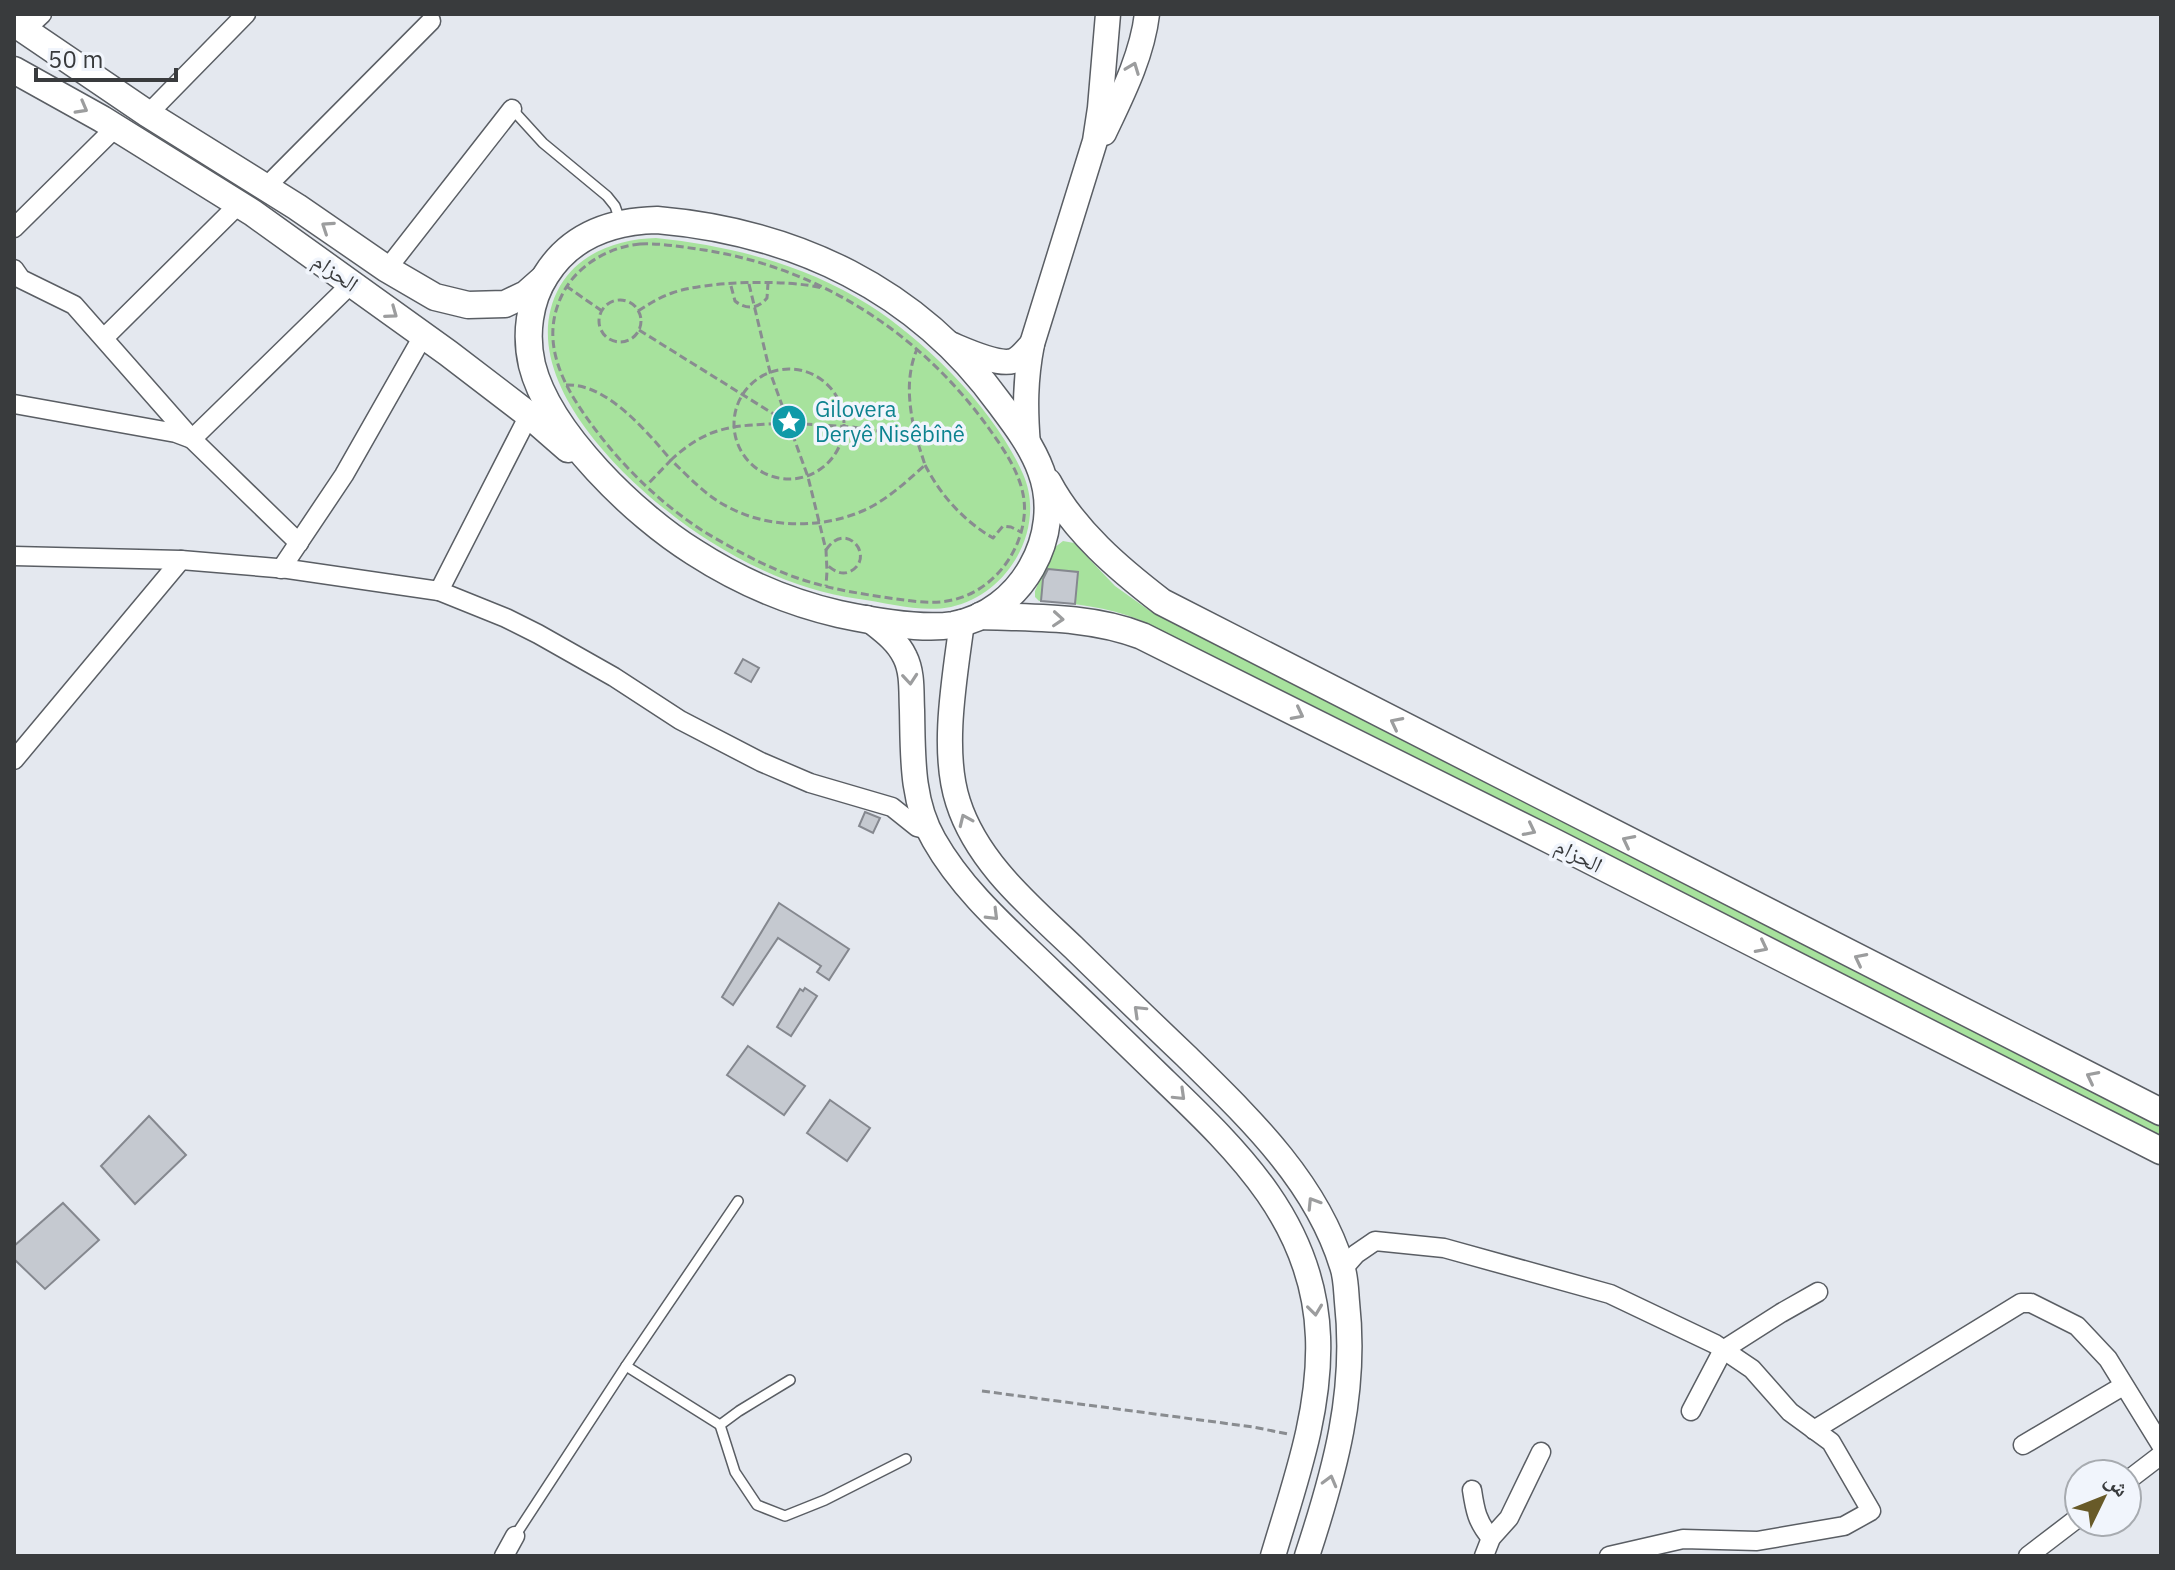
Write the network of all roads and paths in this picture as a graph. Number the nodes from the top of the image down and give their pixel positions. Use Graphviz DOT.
graph roads {
  1 [pos="246,14"];
  2 [pos="1108,14"];
  3 [pos="1147,14"];
  4 [pos="431,21"];
  5 [pos="27,22"];
  6 [pos="14,70"];
  7 [pos="512,109"];
  8 [pos="148,114"];
  9 [pos="116,127"];
  10 [pos="1088,164"];
  11 [pos="266,187"];
  12 [pos="238,205"];
  13 [pos="621,223"];
  14 [pos="14,228"];
  15 [pos="14,269"];
  16 [pos="387,269"];
  17 [pos="552,280"];
  18 [pos="352,283"];
  19 [pos="768,283"];
  20 [pos="749,284"];
  21 [pos="730,285"];
  22 [pos="830,290"];
  23 [pos="755,307"];
  24 [pos="602,311"];
  25 [pos="638,311"];
  26 [pos="639,330"];
  27 [pos="423,336"];
  28 [pos="104,338"];
  29 [pos="945,342"];
  30 [pos="1032,344"];
  31 [pos="917,349"];
  32 [pos="770,372"];
  33 [pos="566,385"];
  34 [pos="742,394"];
  35 [pos="14,404"];
  36 [pos="529,415"];
  37 [pos="788,423"];
  38 [pos="733,426"];
  39 [pos="844,426"];
  40 [pos="916,437"];
  41 [pos="192,439"];
  42 [pos="1028,445"];
  43 [pos="671,460"];
  44 [pos="925,465"];
  45 [pos="1041,470"];
  46 [pos="808,477"];
  47 [pos="640,496"];
  48 [pos="820,523"];
  49 [pos="1021,532"];
  50 [pos="299,543"];
  51 [pos="826,550"];
  52 [pos="17,560"];
  53 [pos="181,560"];
  54 [pos="827,565"];
  55 [pos="281,569"];
  56 [pos="439,591"];
  57 [pos="823,598"];
  58 [pos="867,618"];
  59 [pos="971,619"];
  60 [pos="14,760"];
  61 [pos="929,830"];
  62 [pos="2161,1112"];
  63 [pos="2161,1151"];
  64 [pos="738,1201"];
  65 [pos="1343,1269"];
  66 [pos="1818,1292"];
  67 [pos="1723,1350"];
  68 [pos="626,1366"];
  69 [pos="790,1380"];
  70 [pos="2123,1386"];
  71 [pos="982,1391"];
  72 [pos="1691,1411"];
  73 [pos="720,1425"];
  74 [pos="1814,1430"];
  75 [pos="1307,1438"];
  76 [pos="2023,1445"];
  77 [pos="2161,1445"];
  78 [pos="1541,1452"];
  79 [pos="2161,1455"];
  80 [pos="906,1459"];
  81 [pos="2143,1469"];
  82 [pos="1472,1490"];
  83 [pos="2063,1529"];
  84 [pos="515,1536"];
  85 [pos="1491,1538"];
  86 [pos="504,1556"];
  87 [pos="1273,1556"];
  88 [pos="1307,1556"];
  89 [pos="1484,1556"];
  90 [pos="1609,1556"];
  91 [pos="2028,1556"];
  1 -- 8 [label="street"];
  2 -- 10 [label="street"];
  10 -- 3 [label="street, one-way"];
  4 -- 11 [label="street"];
  5 -- 8 [label="main road, الحزام"];
  6 -- 9 [label="main road, الحزام, one-way"];
  7 -- 13 [label="lane"];
  7 -- 16 [label="street"];
  8 -- 11 [label="main road, الحزام"];
  9 -- 12 [label="main road, الحزام"];
  9 -- 14 [label="street"];
  10 -- 30 [label="street"];
  16 -- 11 [label="main road, الحزام, one-way"];
  12 -- 18 [label="main road, الحزام"];
  12 -- 28 [label="street"];
  13 -- 17 [label="main road"];
  13 -- 29 [label="main road"];
  15 -- 28 [label="street"];
  16 -- 17 [label="main road, الحزام"];
  17 -- 22 [label="path"];
  17 -- 24 [label="path"];
  17 -- 33 [label="path"];
  17 -- 47 [label="main road"];
  18 -- 27 [label="main road, الحزام, one-way"];
  18 -- 41 [label="street"];
  19 -- 20 [label="path"];
  19 -- 22 [label="path"];
  19 -- 23 [label="path"];
  20 -- 21 [label="path"];
  20 -- 23 [label="path"];
  21 -- 23 [label="path"];
  21 -- 25 [label="path"];
  22 -- 31 [label="path"];
  23 -- 32 [label="path"];
  24 -- 25 [label="path"];
  24 -- 26 [label="path"];
  25 -- 26 [label="path"];
  26 -- 34 [label="path"];
  27 -- 36 [label="main road, الحزام"];
  27 -- 50 [label="street"];
  28 -- 41 [label="street"];
  29 -- 30 [label="street"];
  29 -- 42 [label="main road"];
  30 -- 42 [label="street"];
  31 -- 40 [label="path"];
  31 -- 49 [label="path"];
  32 -- 34 [label="path"];
  32 -- 37 [label="path"];
  32 -- 39 [label="path"];
  33 -- 43 [label="path"];
  33 -- 47 [label="path"];
  34 -- 37 [label="path"];
  34 -- 38 [label="path"];
  35 -- 41 [label="street"];
  36 -- 47 [label="main road, الحزام"];
  36 -- 56 [label="street"];
  37 -- 38 [label="path"];
  37 -- 39 [label="path"];
  37 -- 46 [label="path"];
  38 -- 43 [label="path"];
  38 -- 46 [label="path"];
  39 -- 40 [label="path"];
  39 -- 46 [label="path"];
  40 -- 44 [label="path"];
  41 -- 50 [label="street"];
  42 -- 45 [label="main road"];
  43 -- 47 [label="path"];
  43 -- 48 [label="path"];
  44 -- 48 [label="path"];
  44 -- 49 [label="path"];
  45 -- 59 [label="main road"];
  62 -- 45 [label="main road, الحزام, one-way"];
  46 -- 48 [label="path"];
  47 -- 57 [label="path"];
  47 -- 57 [label="main road"];
  48 -- 51 [label="path"];
  49 -- 57 [label="path"];
  50 -- 55 [label="street"];
  51 -- 54 [label="path"];
  51 -- 54 [label="path"];
  52 -- 53 [label="street"];
  53 -- 55 [label="street"];
  53 -- 60 [label="street"];
  54 -- 57 [label="path"];
  55 -- 56 [label="street"];
  56 -- 61 [label="street"];
  57 -- 58 [label="main road"];
  58 -- 59 [label="main road"];
  58 -- 61 [label="street, one-way"];
  59 -- 63 [label="main road, الحزام, one-way"];
  65 -- 59 [label="street, one-way"];
  61 -- 75 [label="street, one-way"];
  64 -- 68 [label="lane"];
  65 -- 67 [label="street"];
  88 -- 65 [label="street, one-way"];
  66 -- 67 [label="street"];
  67 -- 72 [label="street"];
  67 -- 74 [label="street"];
  68 -- 73 [label="lane"];
  68 -- 84 [label="lane"];
  69 -- 73 [label="lane"];
  70 -- 74 [label="street"];
  70 -- 76 [label="street"];
  70 -- 77 [label="street"];
  71 -- 75 [label="path"];
  73 -- 80 [label="lane"];
  74 -- 90 [label="street"];
  75 -- 87 [label="street"];
  78 -- 85 [label="street"];
  79 -- 81 [label="street"];
  82 -- 85 [label="street"];
  83 -- 91 [label="street"];
  84 -- 86 [label="street"];
  85 -- 89 [label="street"];
}
